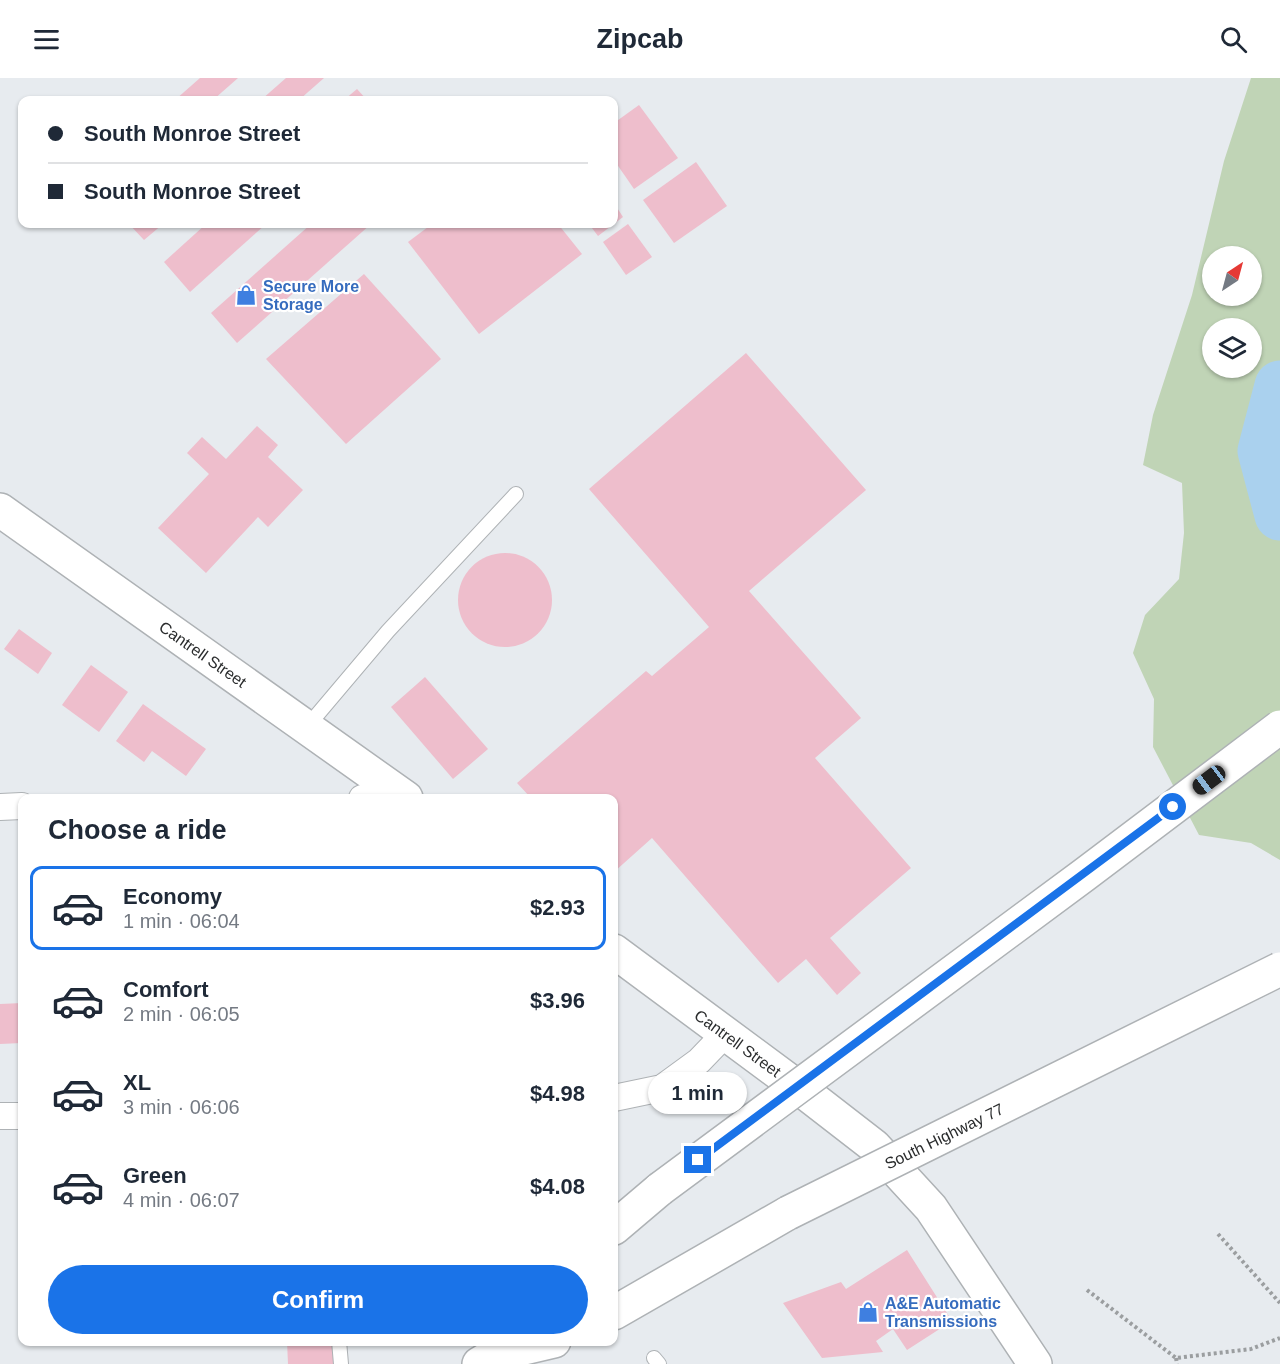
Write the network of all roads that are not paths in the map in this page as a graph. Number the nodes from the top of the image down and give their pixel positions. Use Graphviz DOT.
graph roads {
  1 [pos="516,494"];
  2 [pos="0,510"];
  3 [pos="1280,727"];
  4 [pos="306,728"];
  5 [pos="399,794"];
  6 [pos="18,806"];
  7 [pos="0,807"];
  8 [pos="618,954"];
  9 [pos="1280,969"];
  10 [pos="725,1034"];
  11 [pos="618,1097"];
  12 [pos="0,1116"];
  13 [pos="18,1116"];
  14 [pos="618,1225"];
  15 [pos="618,1311"];
  16 [pos="339,1346"];
  17 [pos="534,1346"];
  18 [pos="495,1356"];
  19 [pos="1030,1362"];
  20 [pos="341,1364"];
  1 -- 4 [label="lane"];
  2 -- 4 [label="main road, Cantrell Street"];
  3 -- 14 [label="main road, bridge"];
  4 -- 5 [label="main road, Cantrell Street"];
  6 -- 7 [label="street"];
  8 -- 10 [label="main road, Cantrell Street"];
  9 -- 15 [label="main road, South Highway 77, bridge"];
  10 -- 11 [label="street"];
  10 -- 19 [label="main road, Cantrell Street"];
  12 -- 13 [label="street"];
  16 -- 20 [label="lane"];
  17 -- 18 [label="main road"];
}
